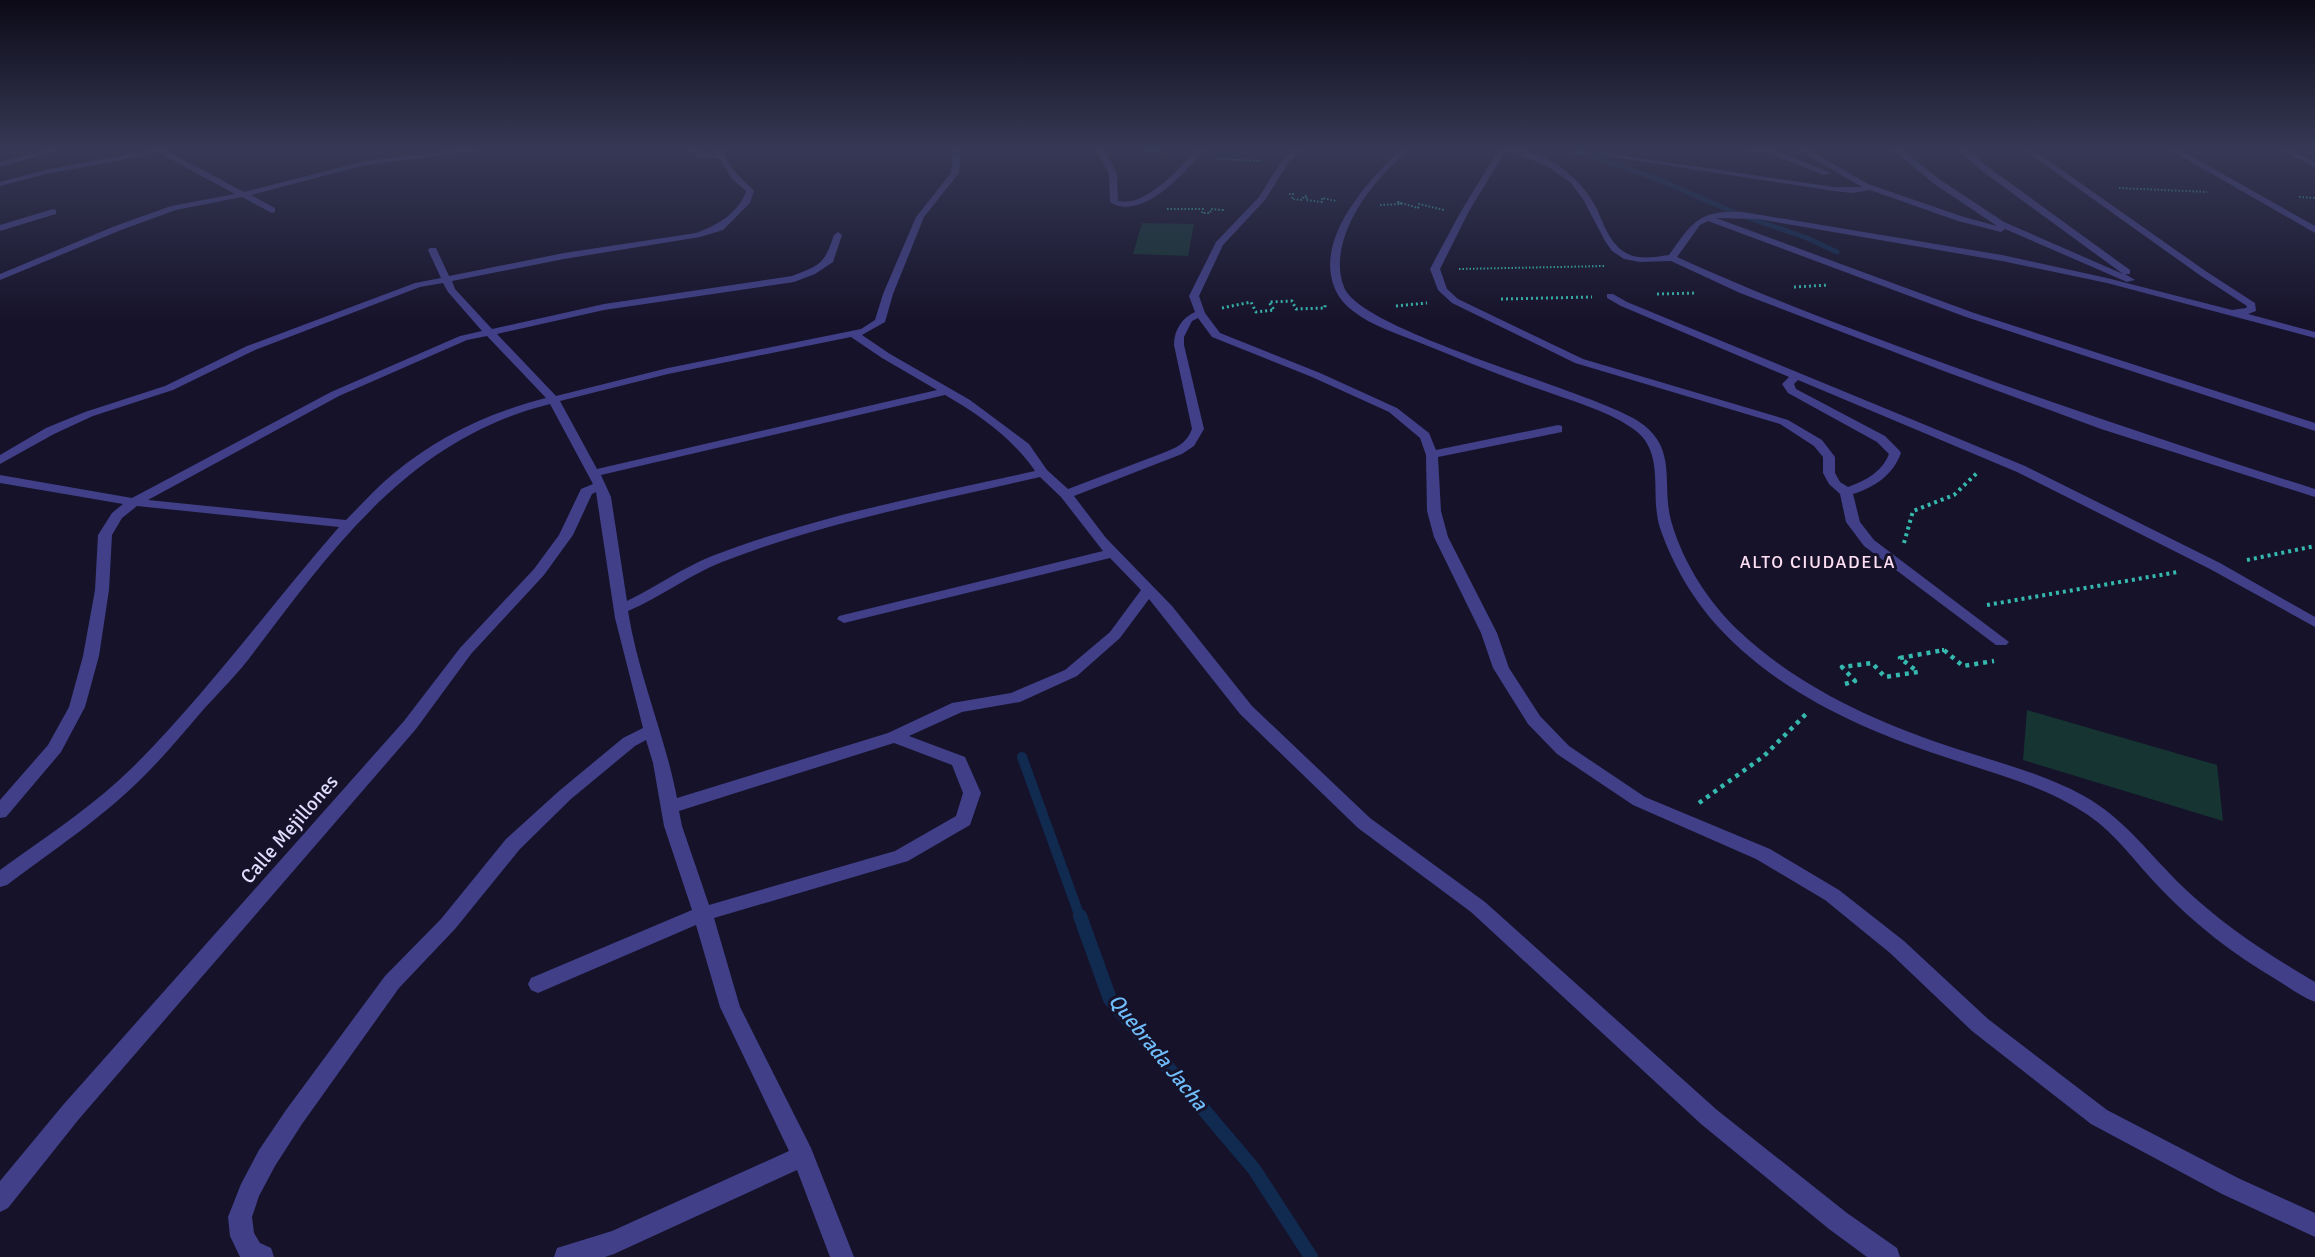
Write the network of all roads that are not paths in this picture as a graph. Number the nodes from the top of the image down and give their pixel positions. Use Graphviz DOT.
graph roads {
  1 [pos="186,206"];
  2 [pos="263,206"];
  3 [pos="742,206"];
  4 [pos="929,206"];
  5 [pos="1254,206"];
  6 [pos="1357,206"];
  7 [pos="1468,206"];
  8 [pos="1591,206"];
  9 [pos="1923,206"];
  10 [pos="1971,206"];
  11 [pos="2036,206"];
  12 [pos="2106,206"];
  13 [pos="2271,206"];
  14 [pos="272,210"];
  15 [pos="53,212"];
  16 [pos="1707,217"];
  17 [pos="0,228"];
  18 [pos="2012,230"];
  19 [pos="2315,230"];
  20 [pos="838,235"];
  21 [pos="433,250"];
  22 [pos="1672,258"];
  23 [pos="0,277"];
  24 [pos="2128,278"];
  25 [pos="446,280"];
  26 [pos="2136,287"];
  27 [pos="1610,296"];
  28 [pos="2226,312"];
  29 [pos="1200,314"];
  30 [pos="489,332"];
  31 [pos="852,333"];
  32 [pos="2315,335"];
  33 [pos="1795,377"];
  34 [pos="947,391"];
  35 [pos="553,399"];
  36 [pos="2315,428"];
  37 [pos="1558,429"];
  38 [pos="1432,455"];
  39 [pos="0,460"];
  40 [pos="1043,473"];
  41 [pos="0,479"];
  42 [pos="598,479"];
  43 [pos="1846,492"];
  44 [pos="2315,493"];
  45 [pos="1066,494"];
  46 [pos="134,502"];
  47 [pos="349,524"];
  48 [pos="1112,553"];
  49 [pos="1148,590"];
  50 [pos="621,609"];
  51 [pos="844,619"];
  52 [pos="2315,623"];
  53 [pos="2001,642"];
  54 [pos="652,730"];
  55 [pos="894,737"];
  56 [pos="670,807"];
  57 [pos="0,812"];
  58 [pos="0,880"];
  59 [pos="703,914"];
  60 [pos="538,984"];
  61 [pos="2315,993"];
  62 [pos="803,1156"];
  63 [pos="0,1200"];
  64 [pos="2315,1225"];
  65 [pos="262,1257"];
  66 [pos="566,1257"];
  67 [pos="842,1257"];
  68 [pos="1888,1257"];
  1 -- 23 [label="street"];
  2 -- 14 [label="street"];
  3 -- 25 [label="street"];
  4 -- 31 [label="street"];
  5 -- 29 [label="street"];
  6 -- 61 [label="street"];
  7 -- 43 [label="street"];
  8 -- 22 [label="street"];
  9 -- 18 [label="street"];
  10 -- 18 [label="street"];
  11 -- 24 [label="street"];
  12 -- 28 [label="street"];
  13 -- 19 [label="street"];
  15 -- 17 [label="street"];
  16 -- 22 [label="street"];
  16 -- 26 [label="street"];
  16 -- 36 [label="street"];
  18 -- 24 [label="street"];
  20 -- 30 [label="street"];
  21 -- 25 [label="street"];
  22 -- 44 [label="street"];
  24 -- 26 [label="street"];
  25 -- 30 [label="street"];
  25 -- 39 [label="street"];
  26 -- 28 [label="street"];
  27 -- 33 [label="street"];
  28 -- 32 [label="street"];
  29 -- 38 [label="street"];
  29 -- 45 [label="street"];
  30 -- 35 [label="street"];
  30 -- 46 [label="street"];
  31 -- 34 [label="street"];
  31 -- 35 [label="street"];
  33 -- 43 [label="street"];
  33 -- 52 [label="street"];
  34 -- 40 [label="street"];
  34 -- 42 [label="street"];
  35 -- 42 [label="street"];
  35 -- 47 [label="street"];
  37 -- 38 [label="street"];
  38 -- 64 [label="street"];
  40 -- 45 [label="street"];
  40 -- 50 [label="street"];
  41 -- 46 [label="street"];
  42 -- 50 [label="street"];
  42 -- 63 [label="street, Calle Mejillones"];
  43 -- 53 [label="street"];
  45 -- 48 [label="street"];
  46 -- 47 [label="street"];
  46 -- 57 [label="street"];
  47 -- 58 [label="street"];
  48 -- 49 [label="street"];
  48 -- 51 [label="street"];
  49 -- 55 [label="street"];
  49 -- 68 [label="street"];
  50 -- 54 [label="street"];
  54 -- 56 [label="street"];
  54 -- 65 [label="street"];
  55 -- 56 [label="street"];
  55 -- 59 [label="street"];
  56 -- 59 [label="street"];
  59 -- 60 [label="street"];
  59 -- 62 [label="street"];
  62 -- 66 [label="street"];
  62 -- 67 [label="street"];
}
